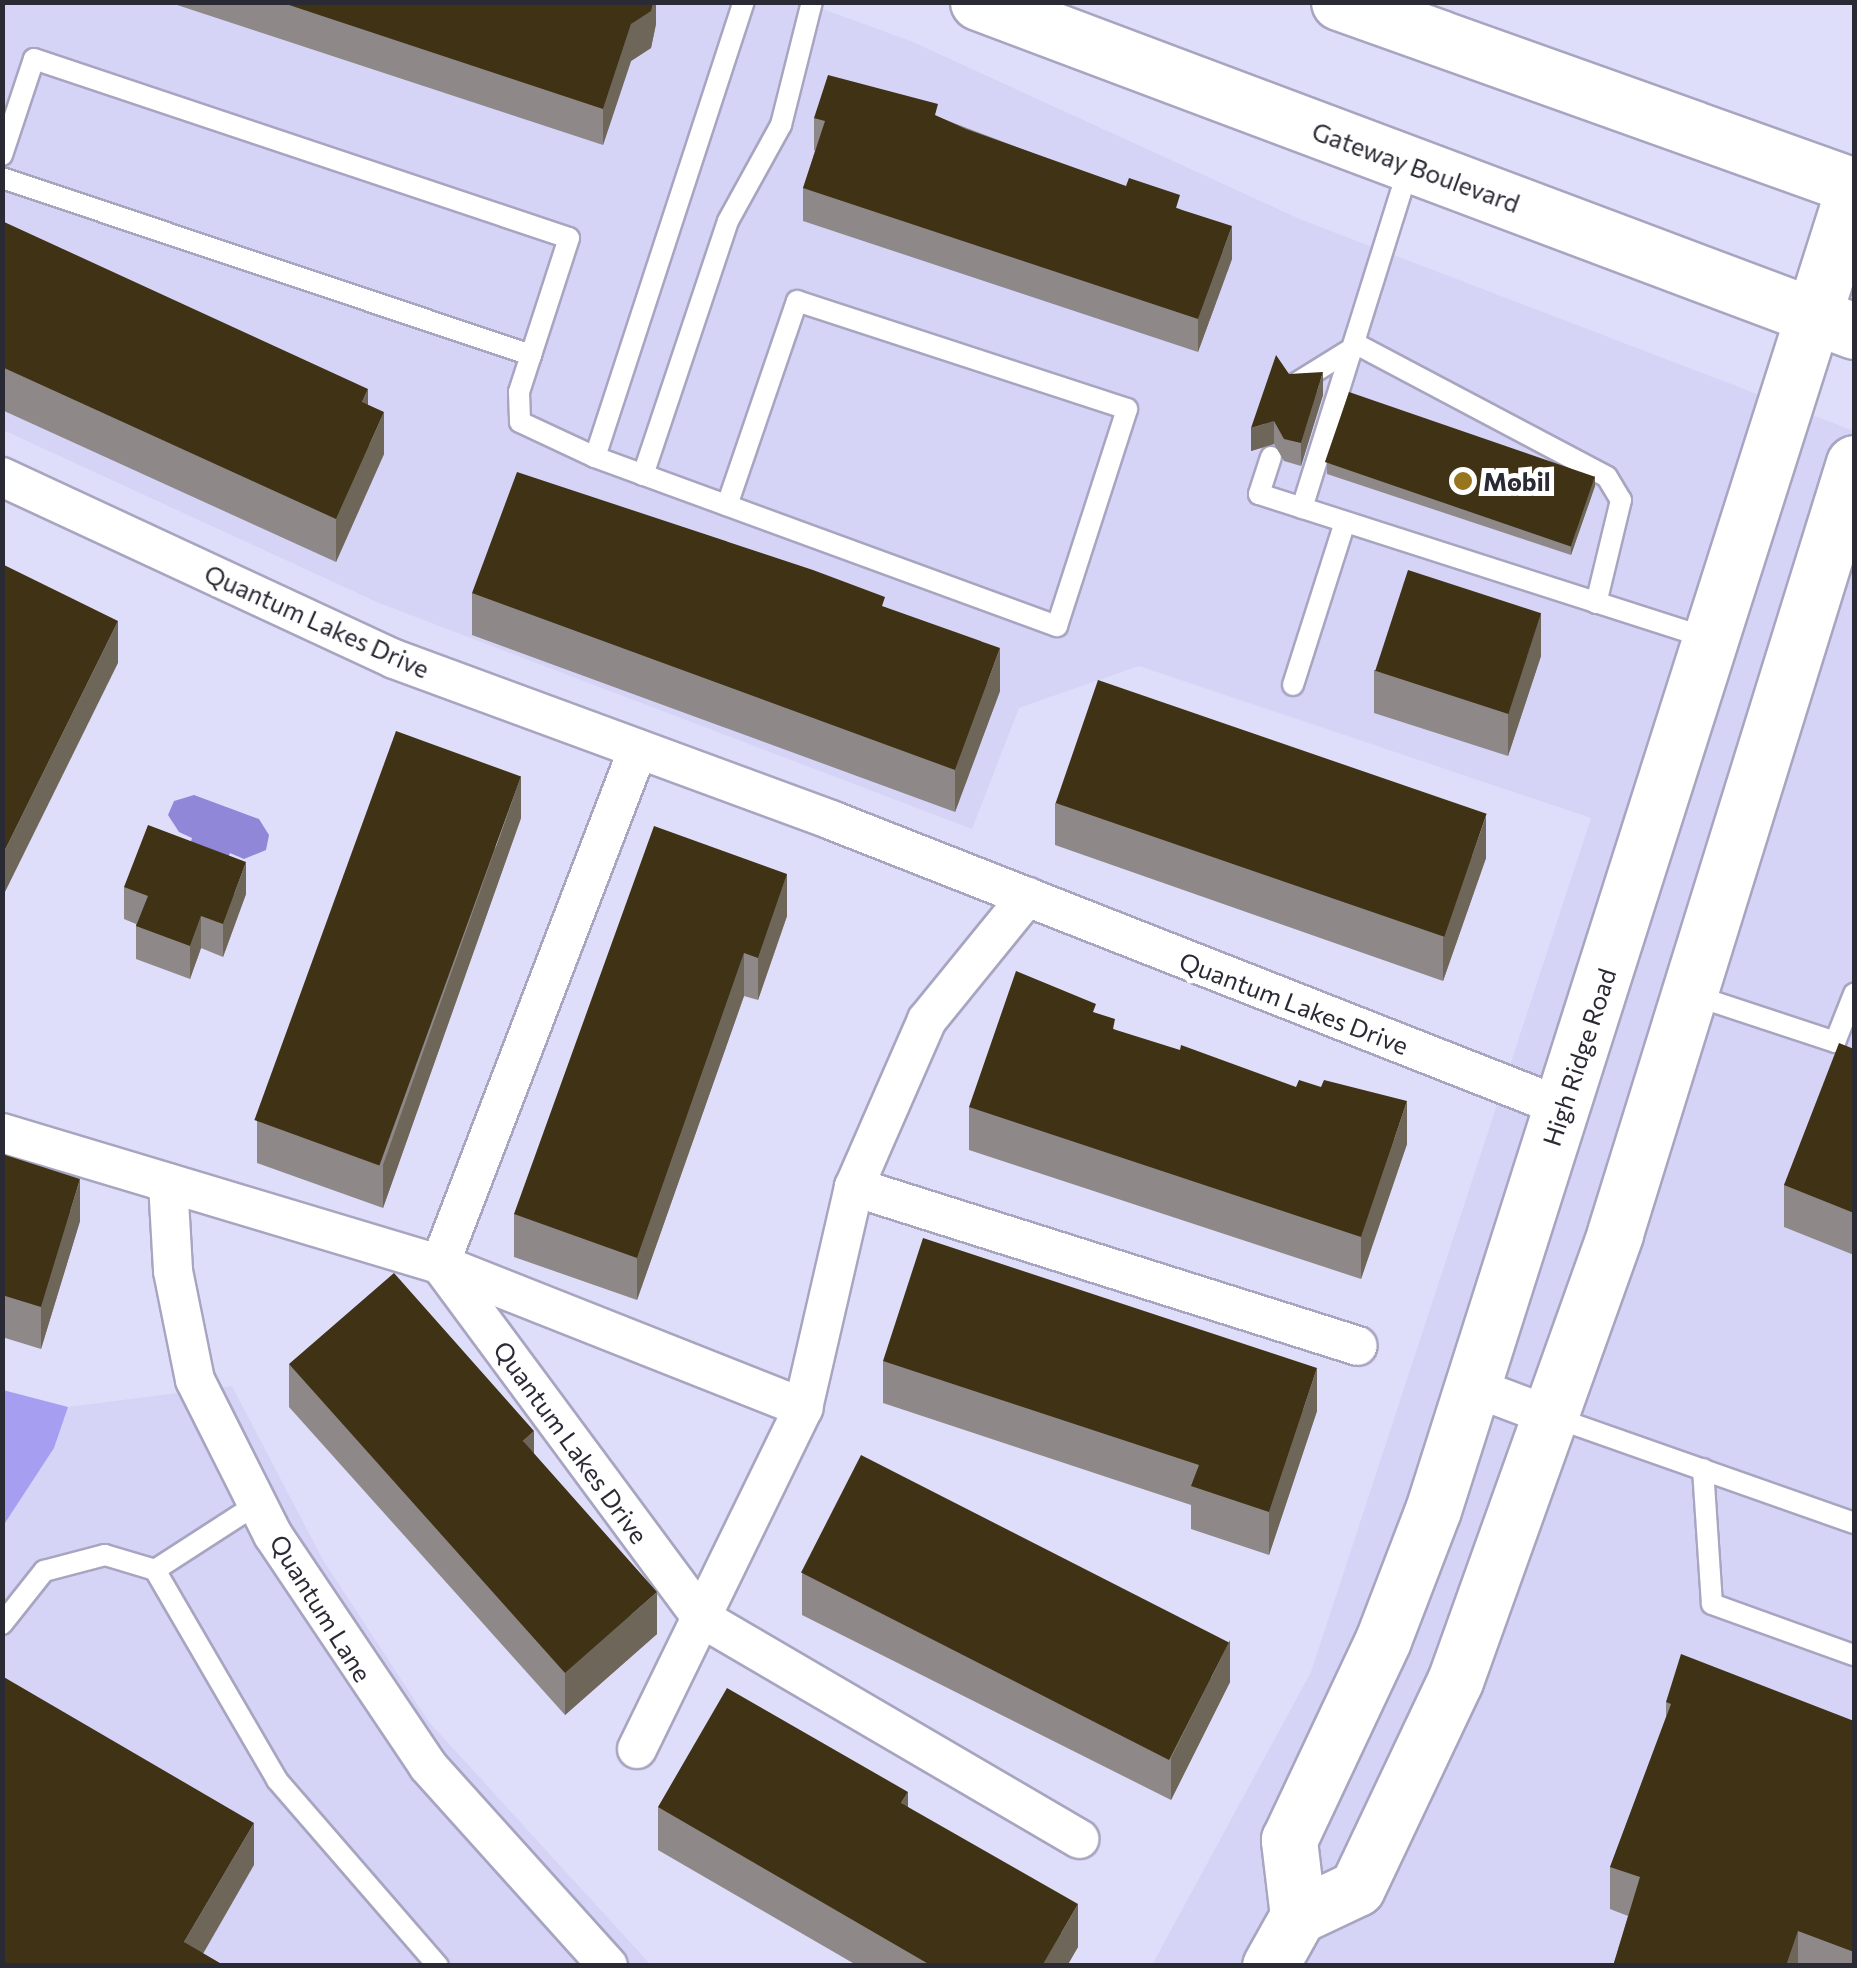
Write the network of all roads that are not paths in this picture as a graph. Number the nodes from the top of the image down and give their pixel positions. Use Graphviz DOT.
graph roads {
  1 [pos="744,2"];
  2 [pos="812,2"];
  3 [pos="978,2"];
  4 [pos="1339,2"];
  5 [pos="2,155"];
  6 [pos="1410,166"];
  7 [pos="2,178"];
  8 [pos="1854,187"];
  9 [pos="1834,324"];
  10 [pos="1358,344"];
  11 [pos="531,355"];
  12 [pos="1295,384"];
  13 [pos="595,457"];
  14 [pos="1271,457"];
  15 [pos="1854,463"];
  16 [pos="643,475"];
  17 [pos="2,477"];
  18 [pos="727,505"];
  19 [pos="1302,508"];
  20 [pos="1344,522"];
  21 [pos="1596,603"];
  22 [pos="1714,640"];
  23 [pos="1293,685"];
  24 [pos="638,749"];
  25 [pos="1026,897"];
  26 [pos="1691,994"];
  27 [pos="1854,994"];
  28 [pos="1845,1046"];
  29 [pos="1562,1108"];
  30 [pos="2,1133"];
  31 [pos="168,1183"];
  32 [pos="854,1187"];
  33 [pos="440,1264"];
  34 [pos="1358,1346"];
  35 [pos="1473,1387"];
  36 [pos="803,1408"];
  37 [pos="1553,1417"];
  38 [pos="1703,1469"];
  39 [pos="257,1504"];
  40 [pos="1854,1522"];
  41 [pos="156,1570"];
  42 [pos="703,1620"];
  43 [pos="2,1624"];
  44 [pos="1854,1655"];
  45 [pos="637,1749"];
  46 [pos="1079,1839"];
  47 [pos="1298,1916"];
  48 [pos="438,1966"];
  49 [pos="608,1966"];
  50 [pos="1270,1966"];
  1 -- 13 [label="lane"];
  2 -- 16 [label="lane"];
  3 -- 6 [label="street, Gateway Boulevard"];
  4 -- 8 [label="street"];
  5 -- 11 [label="lane"];
  6 -- 9 [label="street, Gateway Boulevard"];
  6 -- 10 [label="lane"];
  7 -- 11 [label="lane"];
  8 -- 9 [label="street, High Ridge Road"];
  9 -- 22 [label="street, High Ridge Road"];
  10 -- 12 [label="lane"];
  10 -- 19 [label="lane"];
  10 -- 21 [label="lane"];
  11 -- 13 [label="lane"];
  13 -- 16 [label="lane"];
  14 -- 19 [label="lane"];
  15 -- 26 [label="street"];
  16 -- 18 [label="lane"];
  17 -- 24 [label="street, Quantum Lakes Drive"];
  18 -- 18 [label="lane"];
  19 -- 20 [label="lane"];
  20 -- 21 [label="lane"];
  20 -- 23 [label="lane"];
  21 -- 22 [label="lane"];
  22 -- 29 [label="street, High Ridge Road"];
  24 -- 25 [label="street, Quantum Lakes Drive"];
  24 -- 33 [label="street"];
  25 -- 29 [label="street, Quantum Lakes Drive"];
  25 -- 32 [label="street"];
  26 -- 28 [label="lane"];
  26 -- 37 [label="street"];
  27 -- 28 [label="lane"];
  29 -- 35 [label="street, High Ridge Road"];
  30 -- 31 [label="street"];
  31 -- 33 [label="street"];
  31 -- 39 [label="street, Quantum Lane"];
  32 -- 34 [label="street"];
  32 -- 36 [label="street"];
  33 -- 36 [label="street"];
  33 -- 42 [label="street, Quantum Lakes Drive"];
  35 -- 37 [label="street"];
  35 -- 47 [label="street, High Ridge Road"];
  36 -- 42 [label="street"];
  37 -- 38 [label="lane"];
  37 -- 47 [label="street"];
  38 -- 40 [label="lane"];
  38 -- 44 [label="lane"];
  39 -- 41 [label="lane"];
  39 -- 49 [label="street, Quantum Lane"];
  41 -- 43 [label="lane"];
  41 -- 48 [label="lane"];
  42 -- 45 [label="street"];
  42 -- 46 [label="street, Quantum Lakes Drive"];
  47 -- 50 [label="street"];
}
